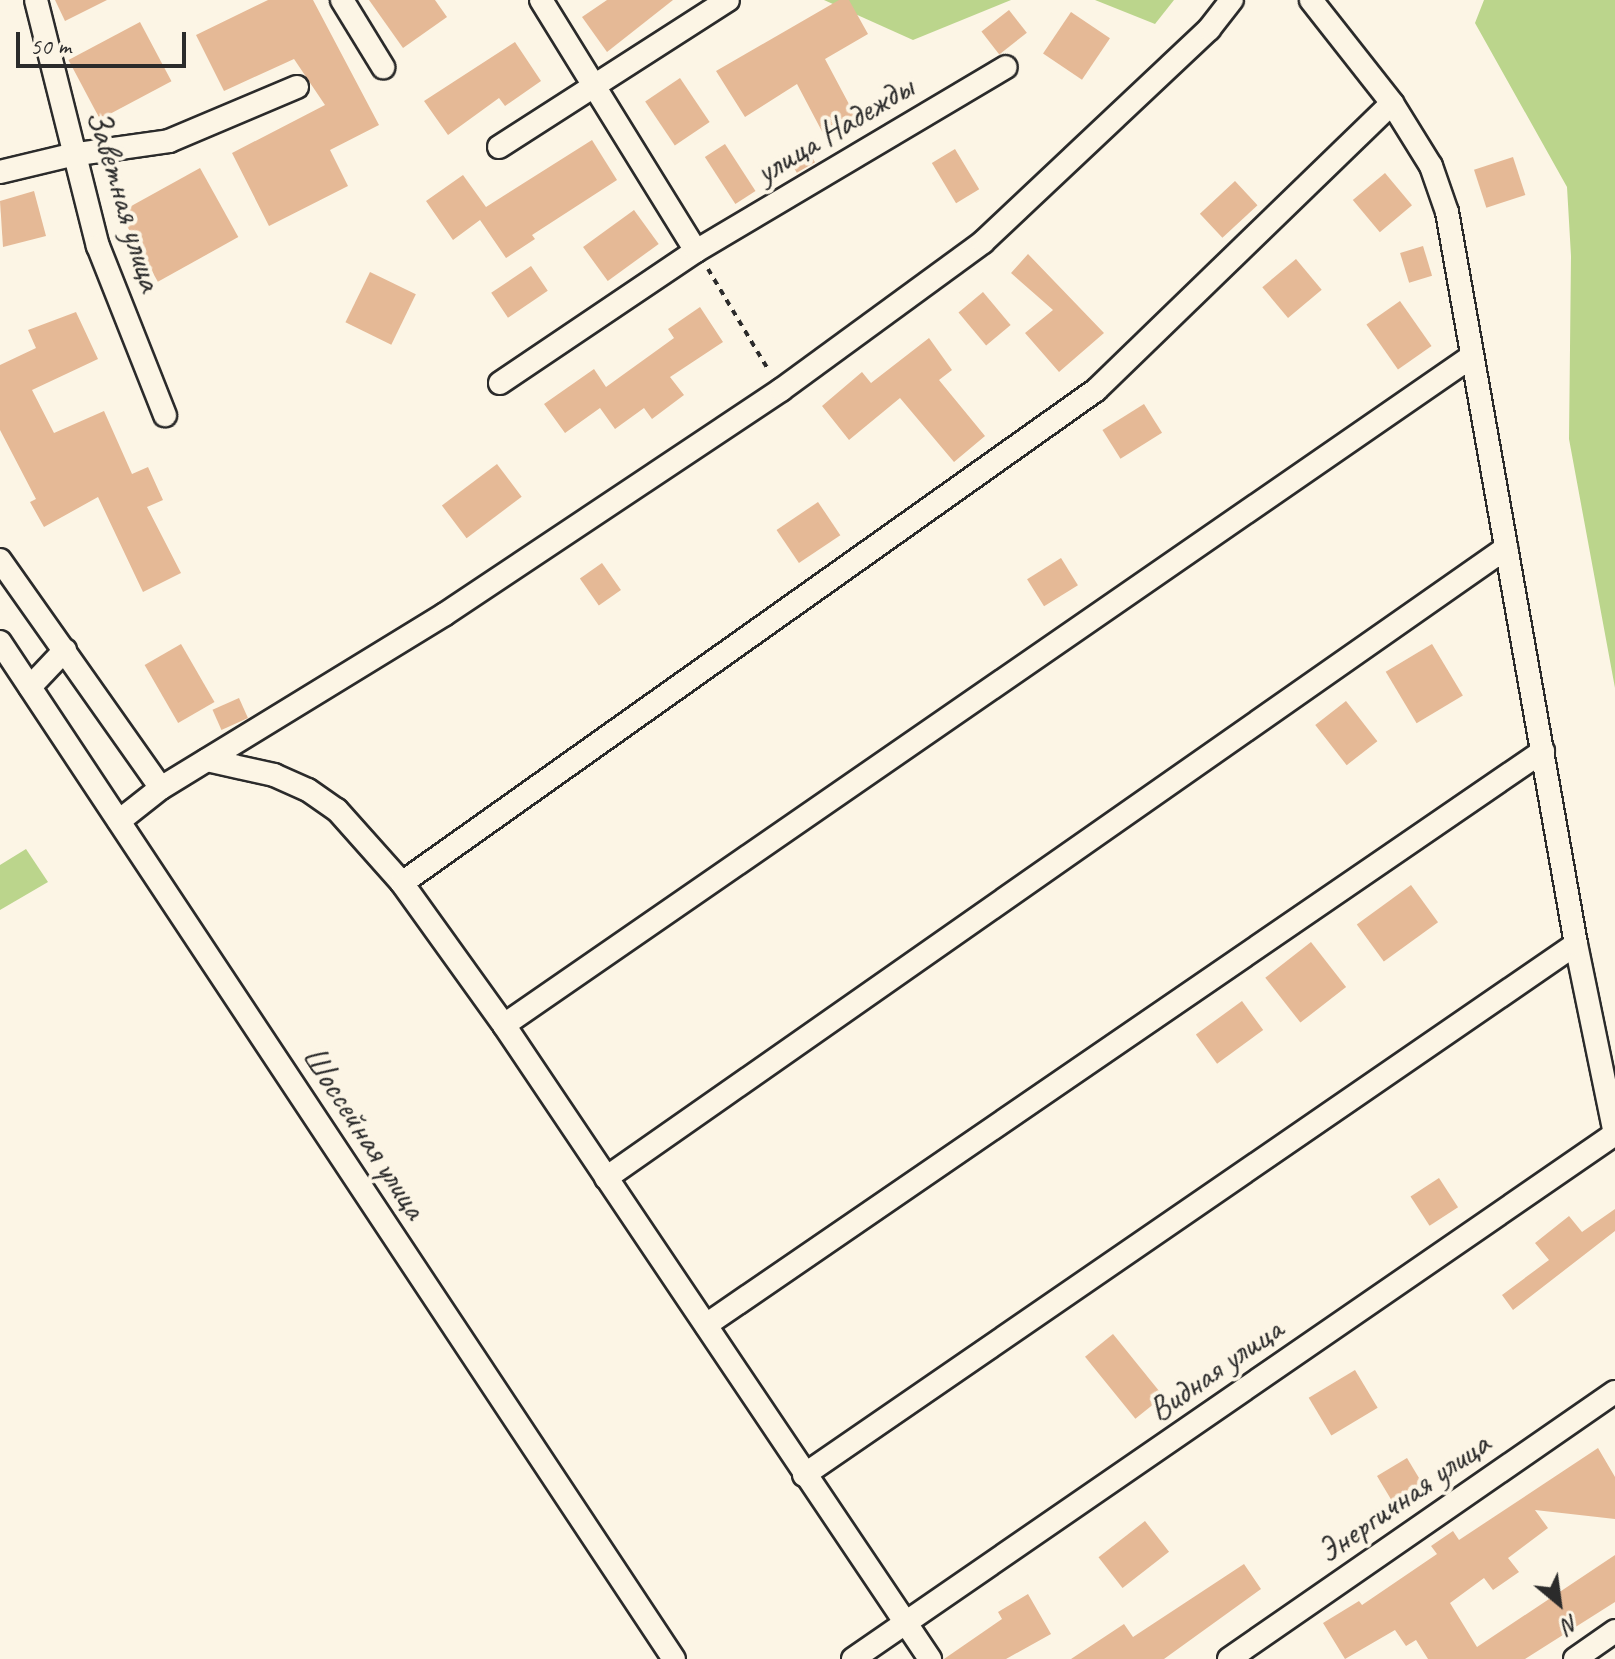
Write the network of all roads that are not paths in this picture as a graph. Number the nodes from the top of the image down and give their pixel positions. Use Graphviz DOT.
graph roads {
  1 [pos="36,0"];
  2 [pos="342,0"];
  3 [pos="541,0"];
  4 [pos="728,0"];
  5 [pos="1232,0"];
  6 [pos="1311,0"];
  7 [pos="383,67"];
  8 [pos="1006,67"];
  9 [pos="596,85"];
  10 [pos="297,87"];
  11 [pos="1392,103"];
  12 [pos="499,147"];
  13 [pos="71,155"];
  14 [pos="0,172"];
  15 [pos="696,251"];
  16 [pos="1471,357"];
  17 [pos="500,383"];
  18 [pos="165,415"];
  19 [pos="1506,548"];
  20 [pos="0,560"];
  21 [pos="0,642"];
  22 [pos="65,650"];
  23 [pos="30,687"];
  24 [pos="1543,751"];
  25 [pos="207,760"];
  26 [pos="161,788"];
  27 [pos="119,821"];
  28 [pos="402,883"];
  29 [pos="1576,944"];
  30 [pos="504,1025"];
  31 [pos="1615,1134"];
  32 [pos="606,1178"];
  33 [pos="706,1325"];
  34 [pos="1615,1392"];
  35 [pos="804,1475"];
  36 [pos="906,1624"];
  37 [pos="1615,1631"];
  38 [pos="674,1659"];
  39 [pos="853,1659"];
  40 [pos="930,1659"];
  41 [pos="1229,1659"];
  42 [pos="1575,1659"];
  1 -- 13 [label="street, Заветная улица"];
  2 -- 7 [label="street"];
  3 -- 9 [label="street"];
  4 -- 9 [label="street"];
  5 -- 25 [label="street"];
  6 -- 11 [label="street"];
  8 -- 15 [label="street, улица Надежды"];
  9 -- 12 [label="street"];
  9 -- 15 [label="street"];
  10 -- 13 [label="street"];
  11 -- 16 [label="street"];
  11 -- 28 [label="street"];
  13 -- 14 [label="street"];
  13 -- 18 [label="street, Заветная улица"];
  15 -- 17 [label="street, улица Надежды"];
  16 -- 19 [label="street"];
  16 -- 30 [label="street"];
  19 -- 24 [label="street"];
  19 -- 32 [label="street"];
  20 -- 22 [label="street"];
  21 -- 23 [label="street, Шоссейная улица"];
  22 -- 23 [label="street"];
  22 -- 26 [label="street"];
  23 -- 27 [label="street, Шоссейная улица"];
  24 -- 29 [label="street"];
  24 -- 33 [label="street"];
  25 -- 26 [label="street"];
  25 -- 28 [label="street"];
  26 -- 27 [label="street"];
  27 -- 38 [label="street, Шоссейная улица"];
  28 -- 30 [label="street"];
  29 -- 31 [label="street"];
  29 -- 35 [label="street"];
  30 -- 32 [label="street"];
  31 -- 36 [label="street, Видная улица"];
  32 -- 33 [label="street"];
  33 -- 35 [label="street"];
  34 -- 41 [label="street, Энергичная улица"];
  35 -- 36 [label="street"];
  36 -- 39 [label="street, Видная улица"];
  36 -- 40 [label="street"];
  37 -- 42 [label="street"];
}
